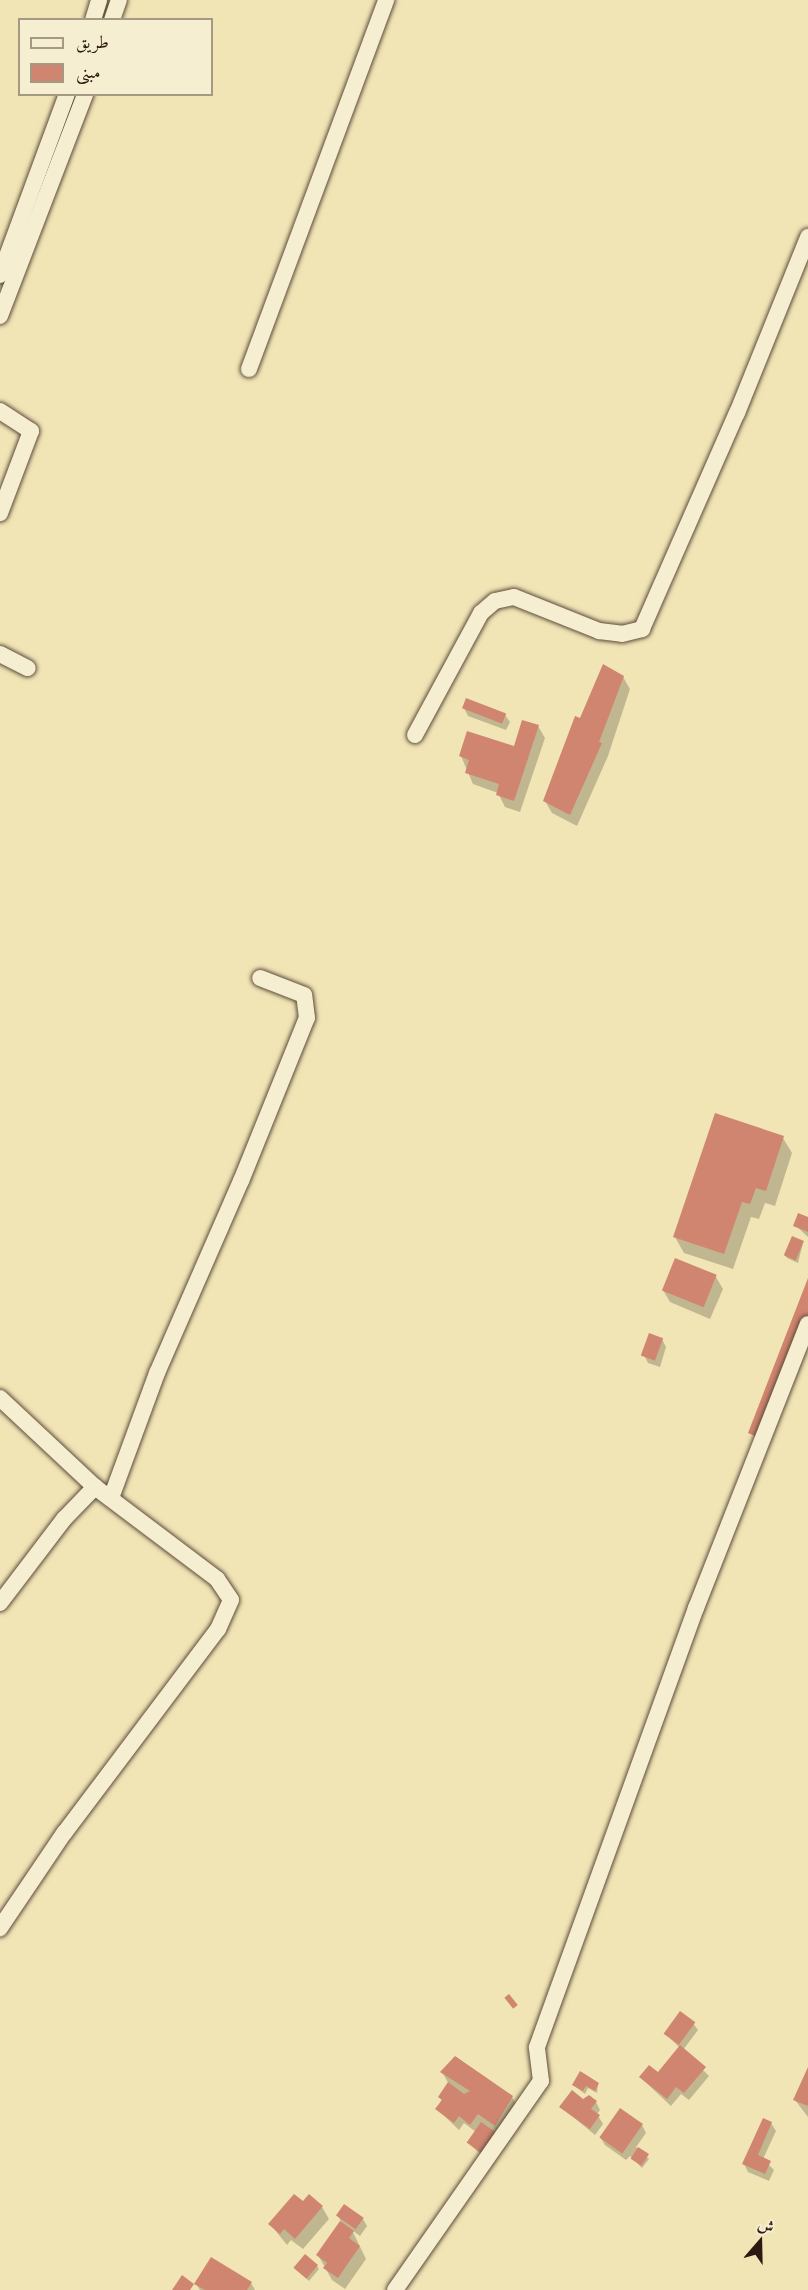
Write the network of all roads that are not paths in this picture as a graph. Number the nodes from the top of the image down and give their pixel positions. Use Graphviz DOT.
graph roads {
  1 [pos="99,0"];
  2 [pos="119,0"];
  3 [pos="386,0"];
  4 [pos="94,18"];
  5 [pos="113,18"];
  6 [pos="66,96"];
  7 [pos="85,96"];
  8 [pos="808,237"];
  9 [pos="0,275"];
  10 [pos="0,316"];
  11 [pos="249,369"];
  12 [pos="0,411"];
  13 [pos="0,513"];
  14 [pos="0,654"];
  15 [pos="28,668"];
  16 [pos="415,735"];
  17 [pos="260,978"];
  18 [pos="808,1324"];
  19 [pos="0,1398"];
  20 [pos="95,1487"];
  21 [pos="111,1498"];
  22 [pos="0,1603"];
  23 [pos="0,1928"];
  24 [pos="395,2290"];
  1 -- 4 [label="street"];
  2 -- 5 [label="street"];
  3 -- 11 [label="street"];
  6 -- 9 [label="street"];
  7 -- 10 [label="street"];
  8 -- 16 [label="street"];
  12 -- 13 [label="street"];
  14 -- 15 [label="street"];
  17 -- 21 [label="street"];
  18 -- 24 [label="street"];
  19 -- 20 [label="street"];
  20 -- 21 [label="street"];
  20 -- 22 [label="street"];
  21 -- 23 [label="street"];
}
